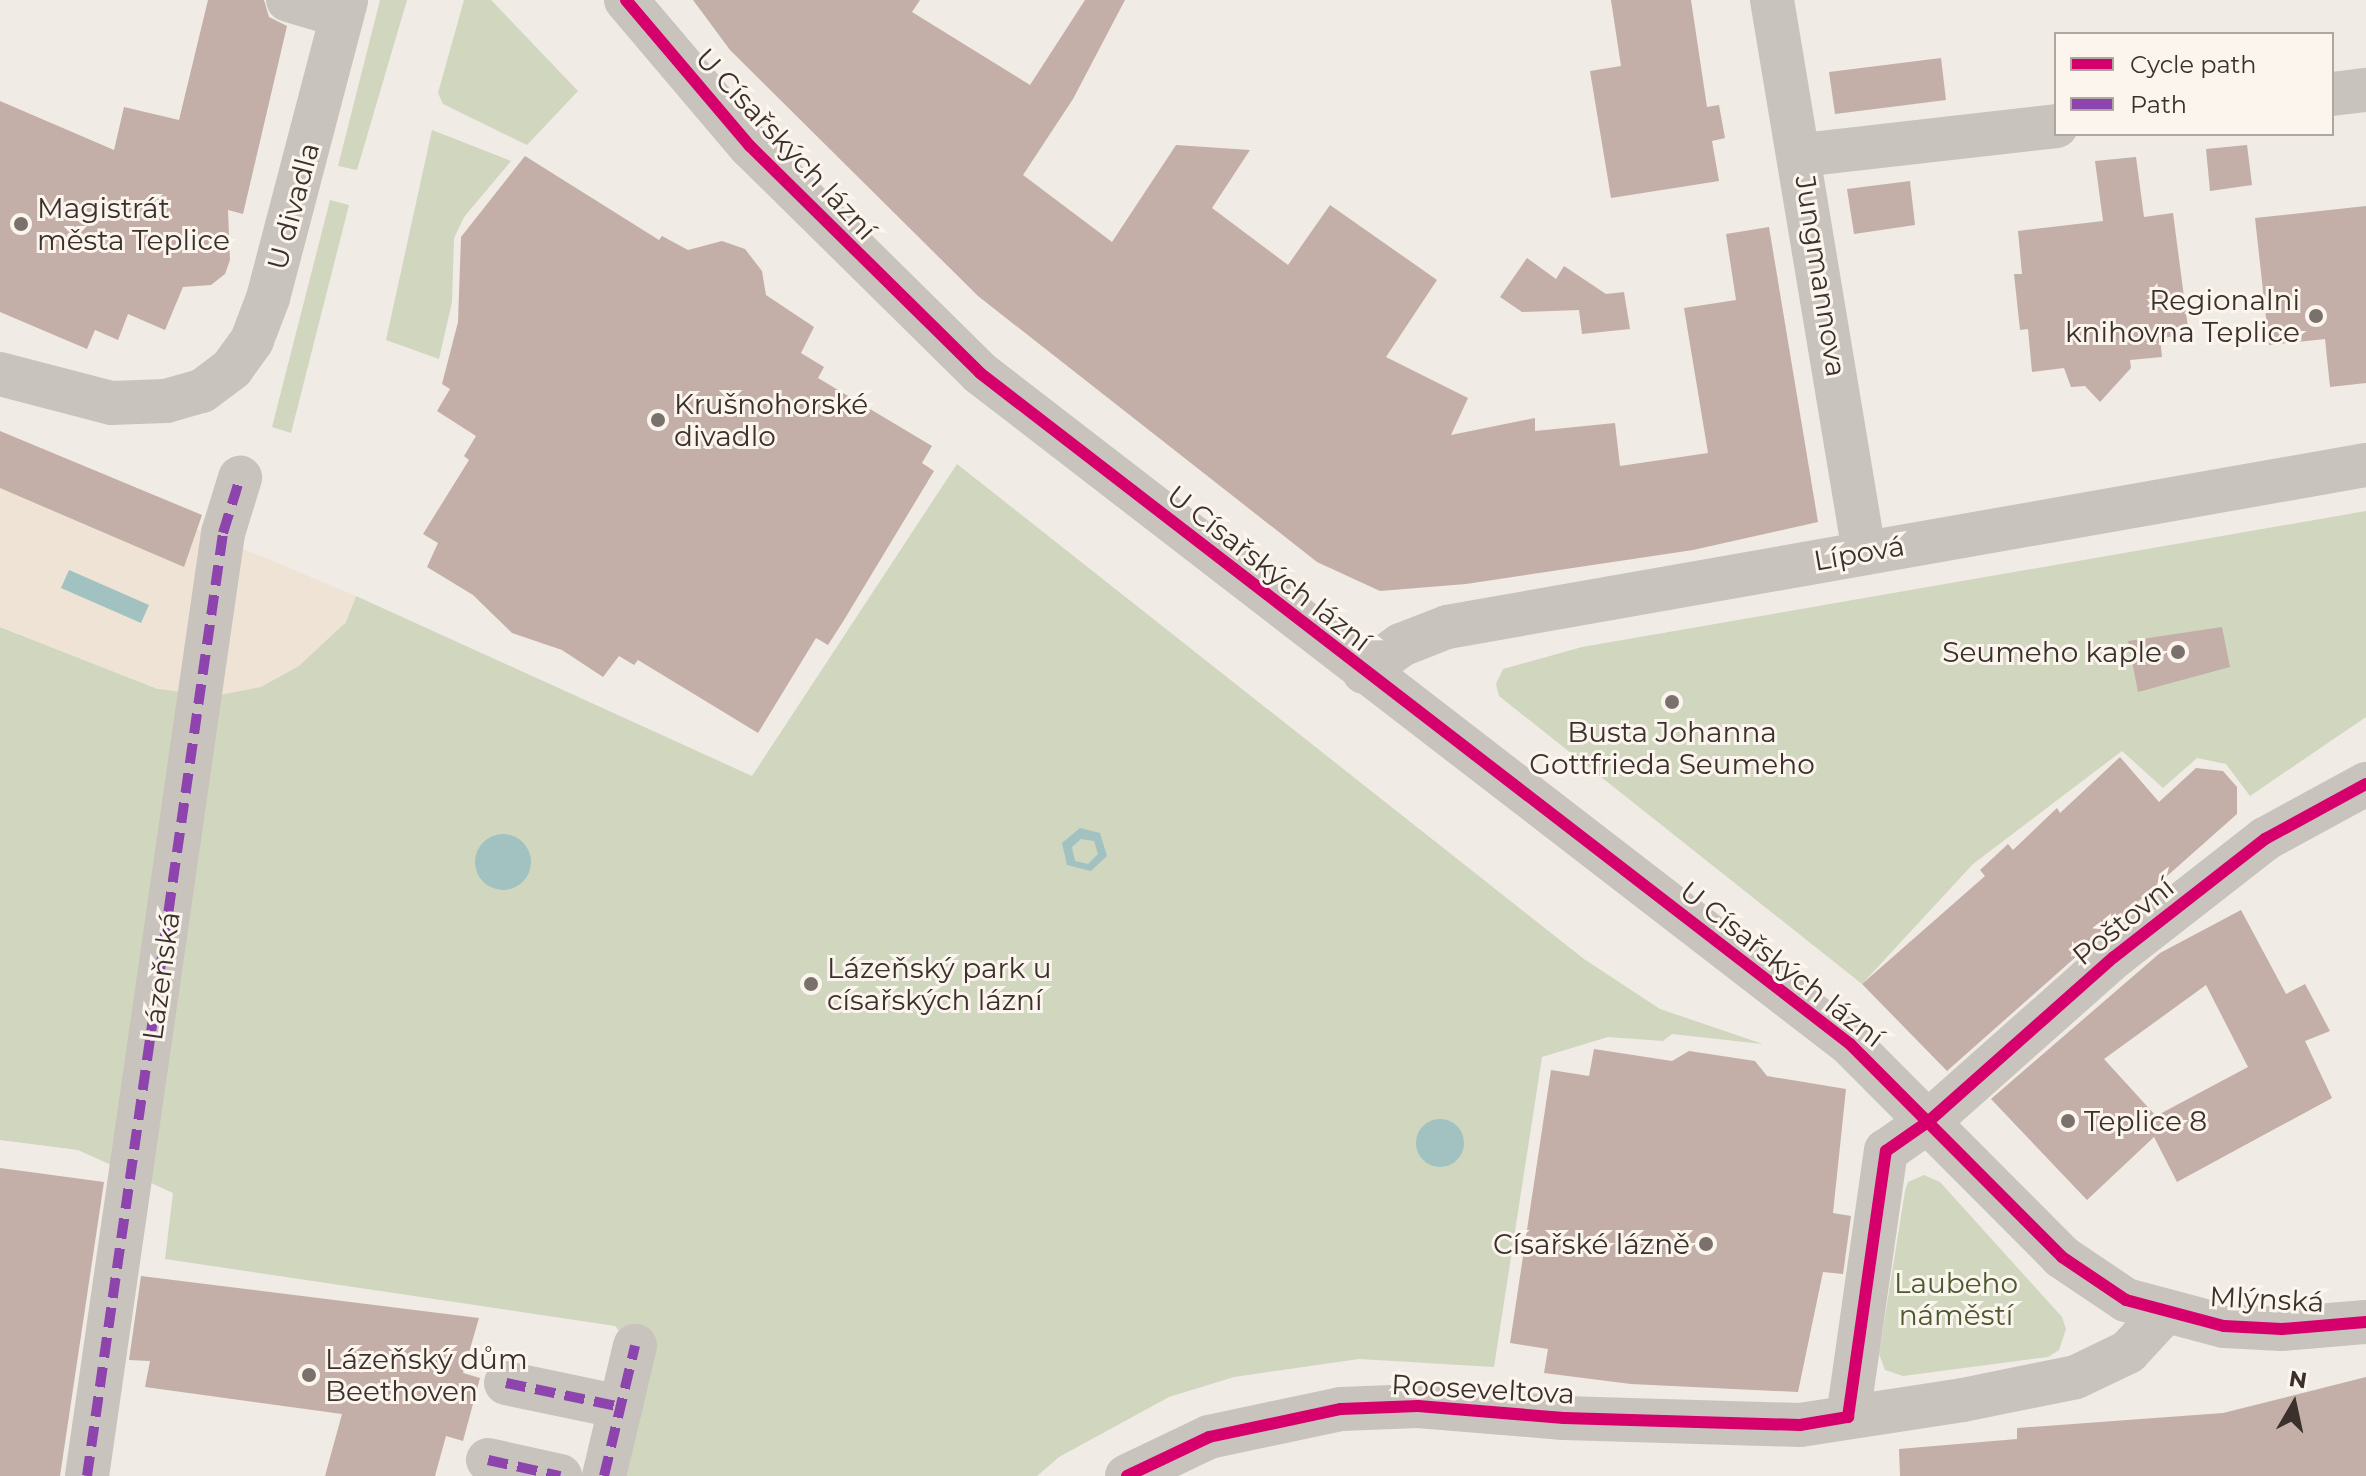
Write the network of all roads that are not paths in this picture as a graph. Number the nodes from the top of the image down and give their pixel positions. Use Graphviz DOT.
graph roads {
  1 [pos="288,0"];
  2 [pos="626,0"];
  3 [pos="1772,0"];
  4 [pos="344,8"];
  5 [pos="2366,90"];
  6 [pos="2334,94"];
  7 [pos="2054,126"];
  8 [pos="1802,155"];
  9 [pos="0,374"];
  10 [pos="2366,465"];
  11 [pos="240,478"];
  12 [pos="1864,552"];
  13 [pos="1364,672"];
  14 [pos="2366,784"];
  15 [pos="1929,1121"];
  16 [pos="2166,1311"];
  17 [pos="2366,1322"];
  18 [pos="635,1346"];
  19 [pos="506,1383"];
  20 [pos="621,1407"];
  21 [pos="1848,1417"];
  22 [pos="488,1460"];
  23 [pos="87,1476"];
  24 [pos="560,1476"];
  25 [pos="604,1476"];
  26 [pos="1127,1476"];
  1 -- 4 [label="street"];
  2 -- 13 [label="street, U Císařských lázní"];
  3 -- 8 [label="street, Jungmannova"];
  4 -- 9 [label="street, U divadla"];
  5 -- 6 [label="street"];
  7 -- 8 [label="street"];
  8 -- 12 [label="street, Jungmannova"];
  10 -- 12 [label="street, Lípová"];
  11 -- 23 [label="street, Lázeňská"];
  12 -- 13 [label="street, Lípová"];
  13 -- 15 [label="street, U Císařských lázní"];
  14 -- 15 [label="street, Poštovní"];
  15 -- 16 [label="street"];
  15 -- 21 [label="street"];
  16 -- 17 [label="street, Mlýnská"];
  16 -- 21 [label="street"];
  18 -- 20 [label="street"];
  19 -- 20 [label="street"];
  20 -- 25 [label="street"];
  21 -- 26 [label="street, Rooseveltova"];
  22 -- 24 [label="street"];
}
